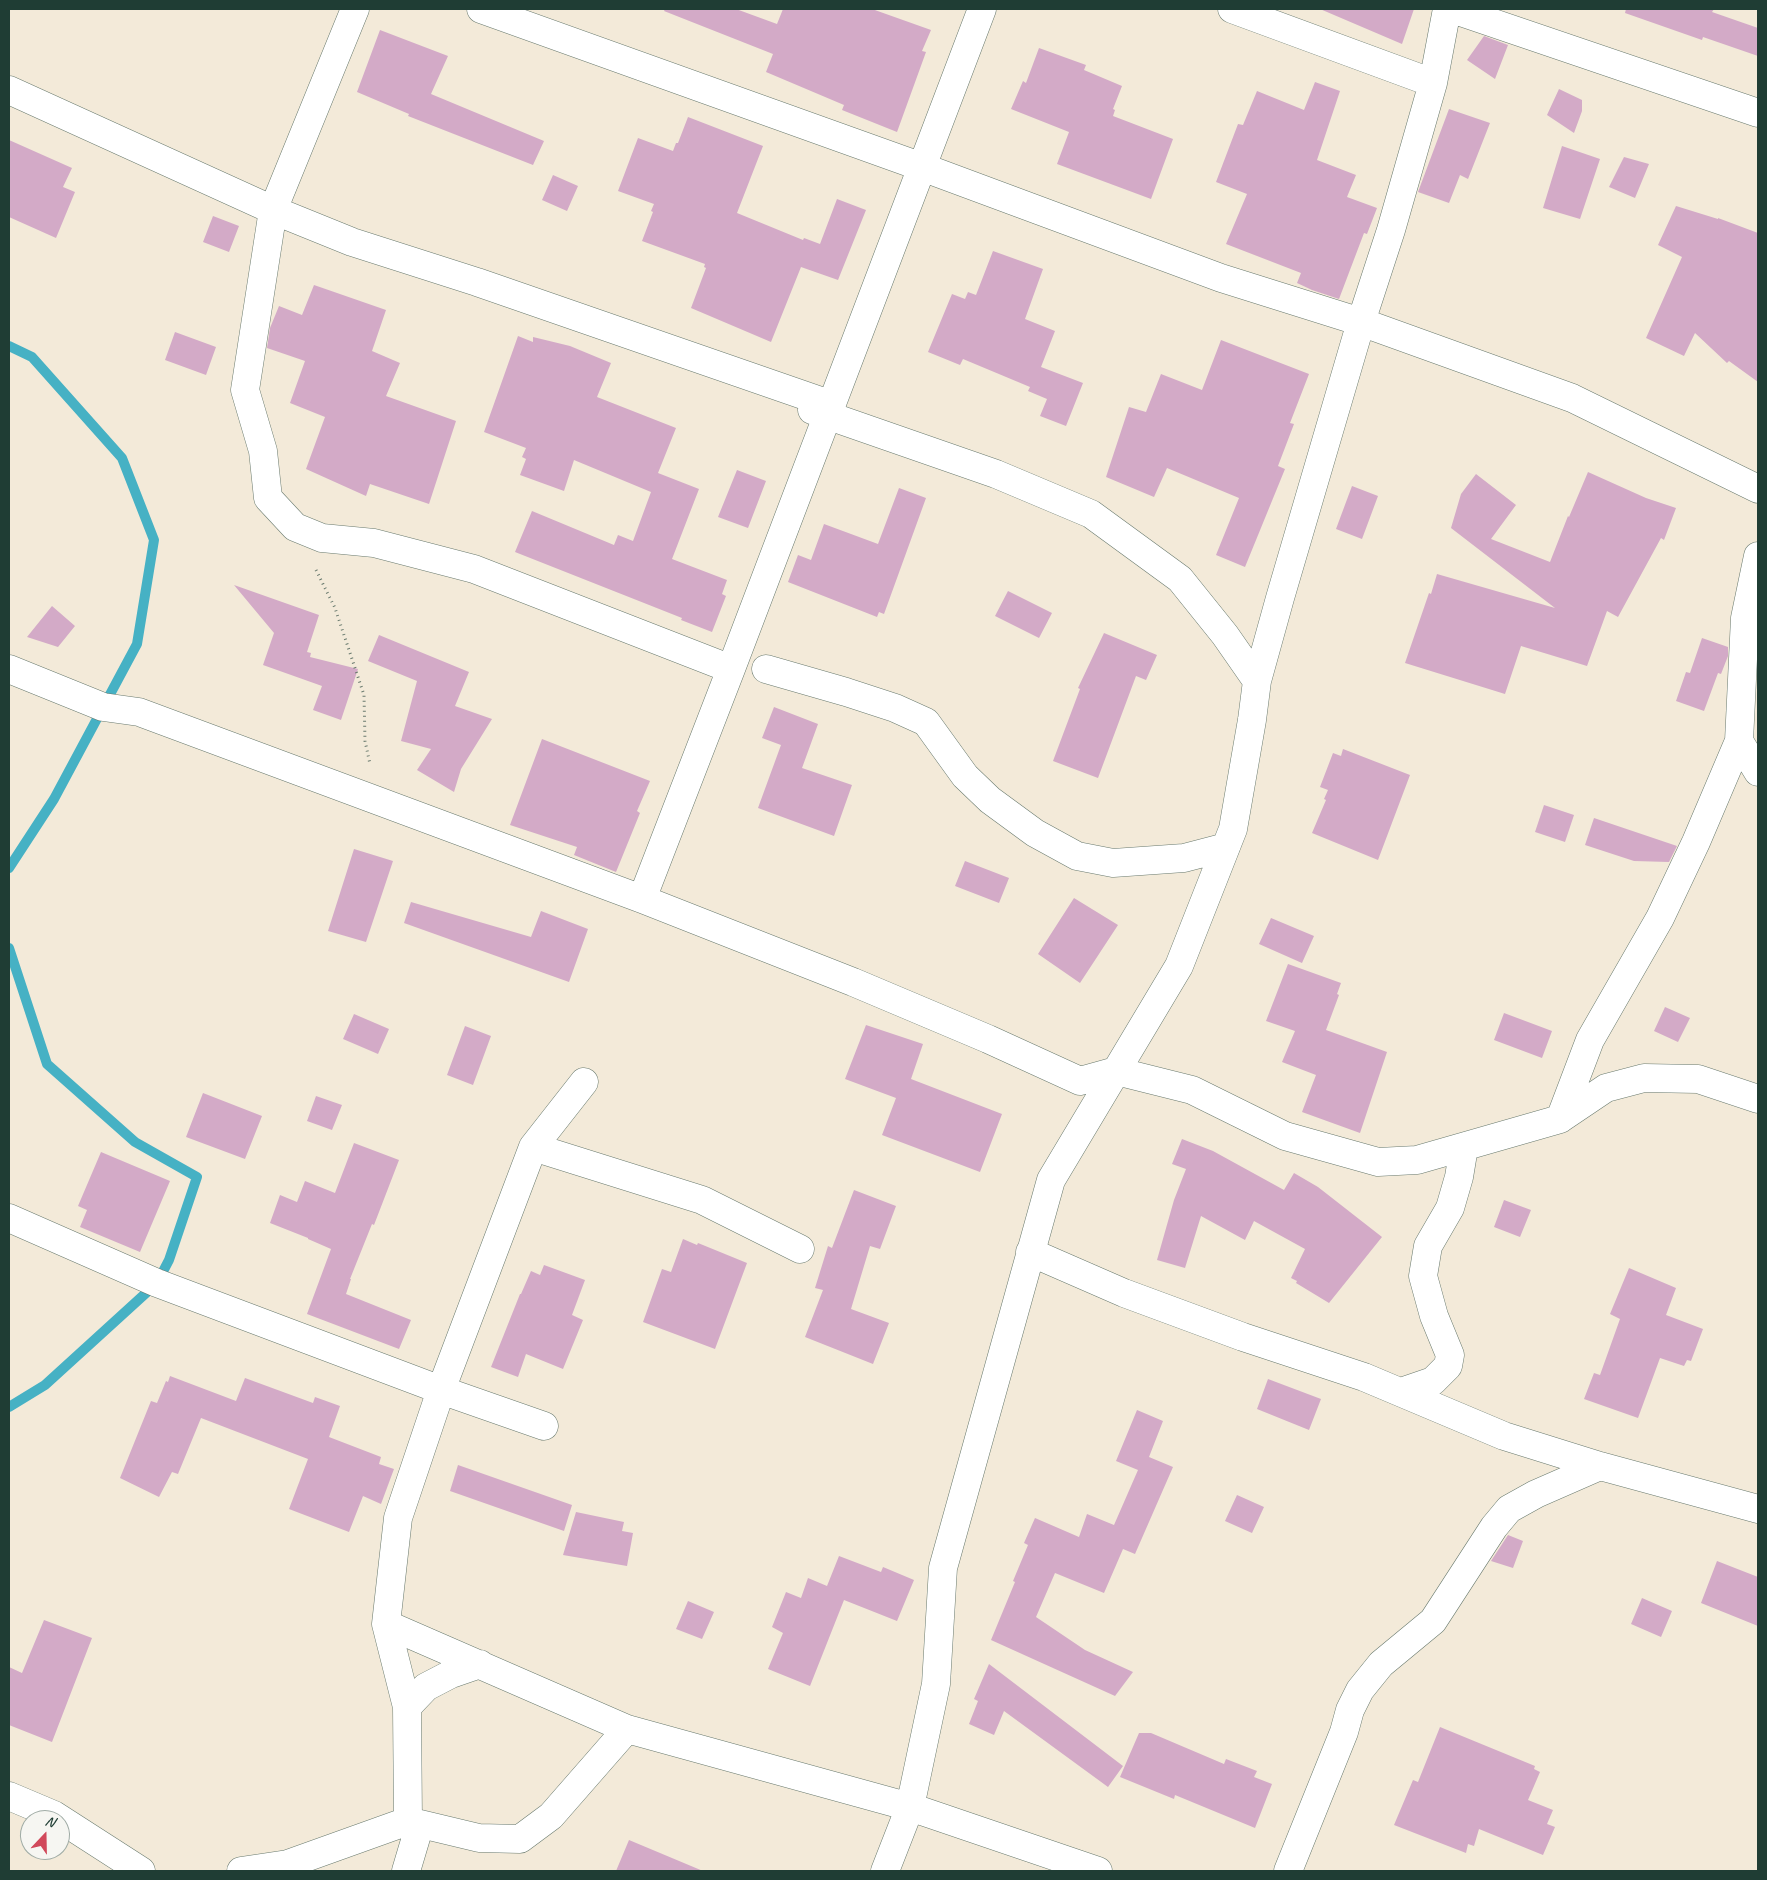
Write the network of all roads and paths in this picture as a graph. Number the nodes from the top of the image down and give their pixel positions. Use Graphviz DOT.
graph roads {
  1 [pos="355,9"];
  2 [pos="480,9"];
  3 [pos="982,9"];
  4 [pos="1232,9"];
  5 [pos="1447,9"];
  6 [pos="1452,9"];
  7 [pos="1433,83"];
  8 [pos="9,90"];
  9 [pos="1758,113"];
  10 [pos="922,167"];
  11 [pos="273,210"];
  12 [pos="1361,322"];
  13 [pos="822,407"];
  14 [pos="1758,489"];
  15 [pos="295,527"];
  16 [pos="1758,556"];
  17 [pos="9,669"];
  18 [pos="732,669"];
  19 [pos="766,669"];
  20 [pos="1257,681"];
  21 [pos="1739,741"];
  22 [pos="1758,772"];
  23 [pos="378,801"];
  24 [pos="1226,847"];
  25 [pos="642,899"];
  26 [pos="1116,1071"];
  27 [pos="584,1082"];
  28 [pos="1758,1099"];
  29 [pos="1560,1119"];
  30 [pos="533,1147"];
  31 [pos="1464,1147"];
  32 [pos="9,1218"];
  33 [pos="800,1249"];
  34 [pos="1030,1252"];
  35 [pos="442,1390"];
  36 [pos="1402,1392"];
  37 [pos="544,1426"];
  38 [pos="1600,1466"];
  39 [pos="1758,1509"];
  40 [pos="386,1624"];
  41 [pos="480,1664"];
  42 [pos="407,1707"];
  43 [pos="627,1729"];
  44 [pos="9,1796"];
  45 [pos="910,1807"];
  46 [pos="414,1822"];
  47 [pos="141,1871"];
  48 [pos="242,1871"];
  49 [pos="406,1871"];
  50 [pos="885,1871"];
  51 [pos="1098,1871"];
  52 [pos="1288,1871"];
  1 -- 11 [label="street"];
  2 -- 10 [label="street"];
  3 -- 10 [label="street"];
  4 -- 7 [label="street"];
  5 -- 7 [label="street"];
  6 -- 9 [label="street"];
  7 -- 12 [label="street"];
  8 -- 11 [label="street"];
  10 -- 12 [label="street"];
  10 -- 13 [label="street"];
  11 -- 13 [label="street"];
  11 -- 15 [label="street"];
  12 -- 14 [label="street"];
  12 -- 20 [label="street"];
  13 -- 18 [label="street"];
  13 -- 20 [label="street"];
  15 -- 18 [label="street"];
  15 -- 23 [label="path"];
  16 -- 21 [label="street"];
  17 -- 23 [label="street"];
  18 -- 25 [label="street"];
  19 -- 24 [label="street"];
  20 -- 24 [label="street"];
  21 -- 22 [label="street"];
  21 -- 29 [label="street"];
  23 -- 25 [label="street"];
  24 -- 26 [label="street"];
  25 -- 26 [label="street"];
  26 -- 31 [label="street"];
  26 -- 34 [label="street"];
  27 -- 30 [label="street"];
  28 -- 29 [label="street"];
  29 -- 31 [label="street"];
  30 -- 33 [label="street"];
  30 -- 35 [label="street"];
  31 -- 36 [label="street"];
  32 -- 35 [label="street"];
  34 -- 36 [label="street"];
  34 -- 45 [label="street"];
  35 -- 37 [label="street"];
  35 -- 40 [label="street"];
  36 -- 38 [label="street"];
  38 -- 39 [label="street"];
  38 -- 52 [label="street"];
  40 -- 41 [label="street"];
  40 -- 42 [label="street"];
  41 -- 42 [label="street"];
  41 -- 43 [label="street"];
  42 -- 46 [label="street"];
  43 -- 45 [label="street"];
  43 -- 46 [label="street"];
  44 -- 47 [label="street"];
  45 -- 50 [label="street"];
  45 -- 51 [label="street"];
  46 -- 48 [label="street"];
  46 -- 49 [label="street"];
}
